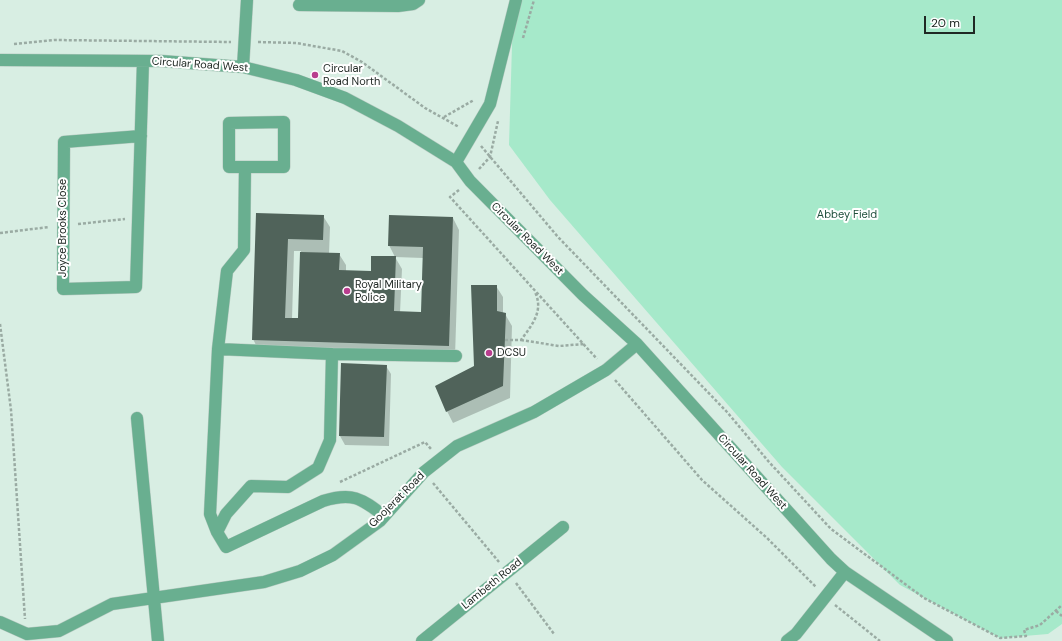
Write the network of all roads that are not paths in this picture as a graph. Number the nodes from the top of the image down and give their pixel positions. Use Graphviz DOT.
graph roads {
  1 [pos="247,0"];
  2 [pos="419,0"];
  3 [pos="516,0"];
  4 [pos="299,5"];
  5 [pos="0,60"];
  6 [pos="143,61"];
  7 [pos="243,67"];
  8 [pos="141,136"];
  9 [pos="456,162"];
  10 [pos="245,167"];
  11 [pos="637,344"];
  12 [pos="218,349"];
  13 [pos="332,354"];
  14 [pos="456,356"];
  15 [pos="137,418"];
  16 [pos="384,516"];
  17 [pos="563,528"];
  18 [pos="217,532"];
  19 [pos="845,572"];
  20 [pos="153,597"];
  21 [pos="0,622"];
  22 [pos="158,641"];
  23 [pos="422,641"];
  24 [pos="788,641"];
  25 [pos="947,641"];
  1 -- 7 [label="street"];
  2 -- 4 [label="street"];
  3 -- 9 [label="street"];
  5 -- 6 [label="street, Circular Road West"];
  6 -- 7 [label="street, Circular Road West"];
  6 -- 8 [label="street, Joyce Brooks Close"];
  7 -- 9 [label="street, Circular Road West"];
  8 -- 8 [label="street, Joyce Brooks Close"];
  9 -- 11 [label="street, Circular Road West"];
  10 -- 10 [label="street"];
  10 -- 12 [label="street"];
  11 -- 16 [label="street, Goojerat Road"];
  11 -- 19 [label="street, Circular Road West"];
  12 -- 13 [label="street"];
  12 -- 18 [label="street"];
  13 -- 14 [label="street"];
  13 -- 18 [label="street"];
  15 -- 20 [label="street"];
  16 -- 18 [label="street"];
  16 -- 20 [label="street, Goojerat Road"];
  17 -- 23 [label="street, Lambeth Road"];
  19 -- 24 [label="street"];
  19 -- 25 [label="street, Circular Road West"];
  20 -- 21 [label="street, Goojerat Road"];
  20 -- 22 [label="street"];
}
